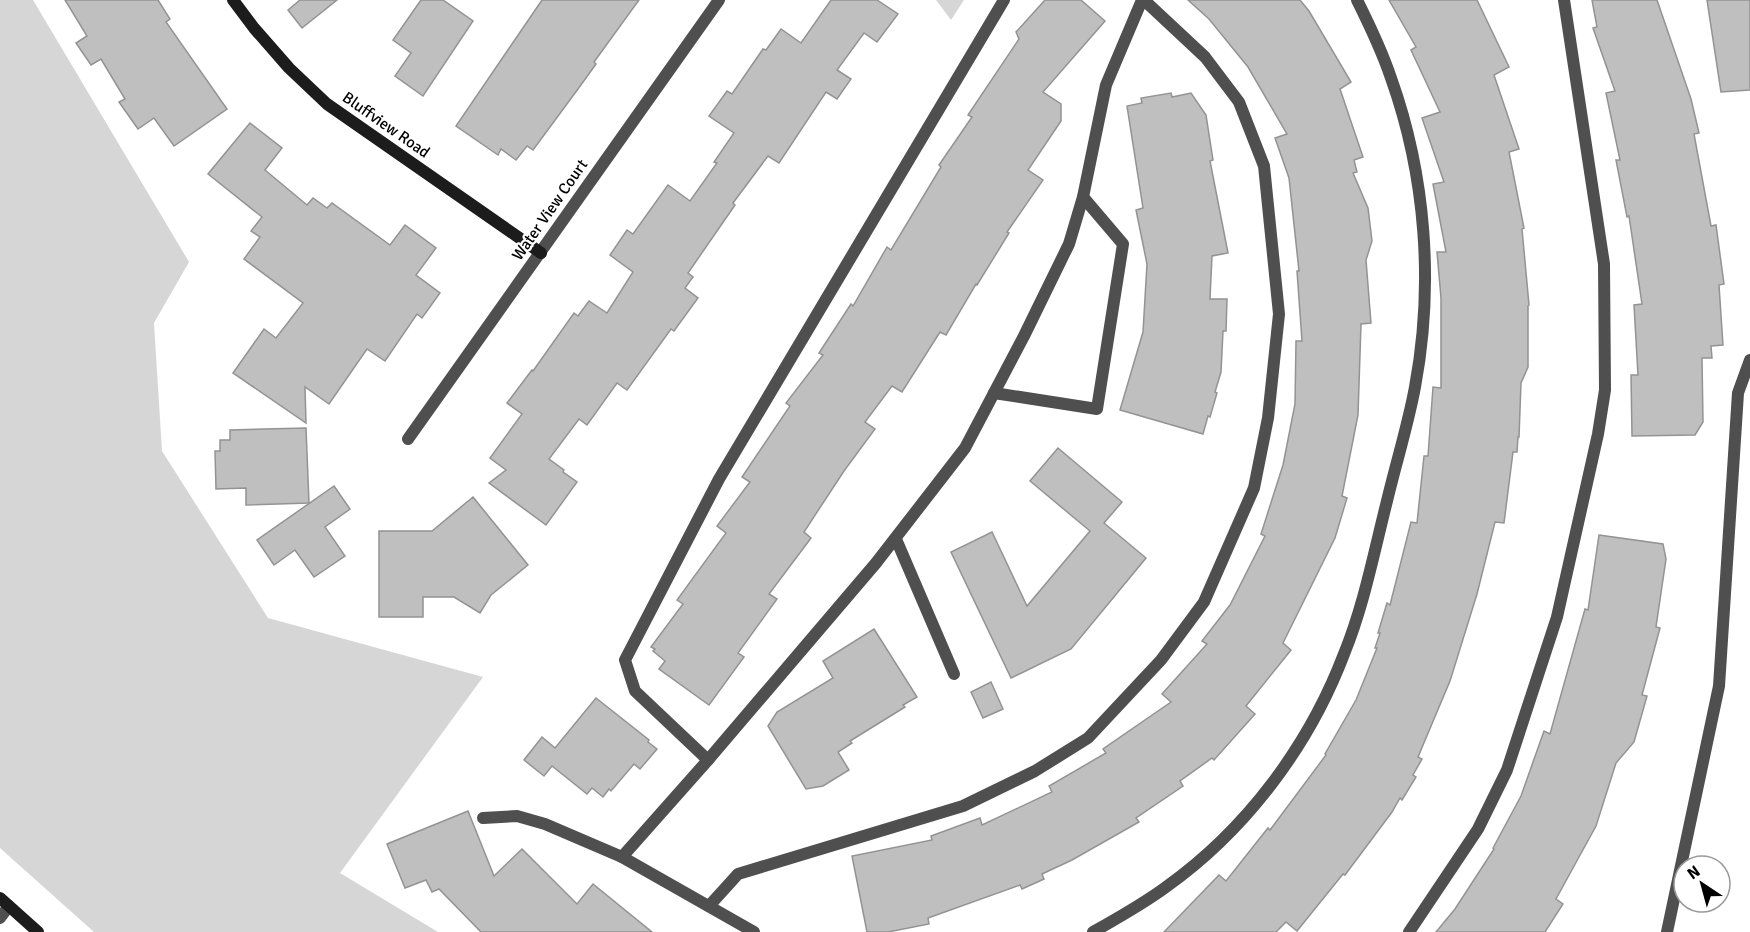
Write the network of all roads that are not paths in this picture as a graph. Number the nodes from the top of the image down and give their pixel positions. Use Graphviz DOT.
graph roads {
  1 [pos="233,0"];
  2 [pos="719,0"];
  3 [pos="1004,0"];
  4 [pos="1143,0"];
  5 [pos="1357,0"];
  6 [pos="1564,0"];
  7 [pos="1083,197"];
  8 [pos="541,253"];
  9 [pos="1750,360"];
  10 [pos="994,393"];
  11 [pos="408,439"];
  12 [pos="896,538"];
  13 [pos="954,674"];
  14 [pos="708,760"];
  15 [pos="483,818"];
  16 [pos="622,857"];
  17 [pos="5,902"];
  18 [pos="709,906"];
  19 [pos="0,918"];
  20 [pos="38,932"];
  21 [pos="754,932"];
  22 [pos="1093,932"];
  23 [pos="1408,932"];
  24 [pos="1667,932"];
  1 -- 8 [label="street, Bluffview Road"];
  2 -- 8 [label="street, Water View Court"];
  3 -- 14 [label="street"];
  4 -- 7 [label="street"];
  4 -- 18 [label="street"];
  5 -- 22 [label="street"];
  6 -- 23 [label="street"];
  7 -- 10 [label="street"];
  7 -- 10 [label="street"];
  8 -- 11 [label="street, Water View Court"];
  9 -- 24 [label="street"];
  10 -- 12 [label="street"];
  12 -- 13 [label="street"];
  12 -- 14 [label="street"];
  14 -- 16 [label="street"];
  15 -- 16 [label="street"];
  16 -- 18 [label="street"];
  17 -- 19 [label="street"];
  17 -- 20 [label="street"];
  18 -- 21 [label="street"];
}
